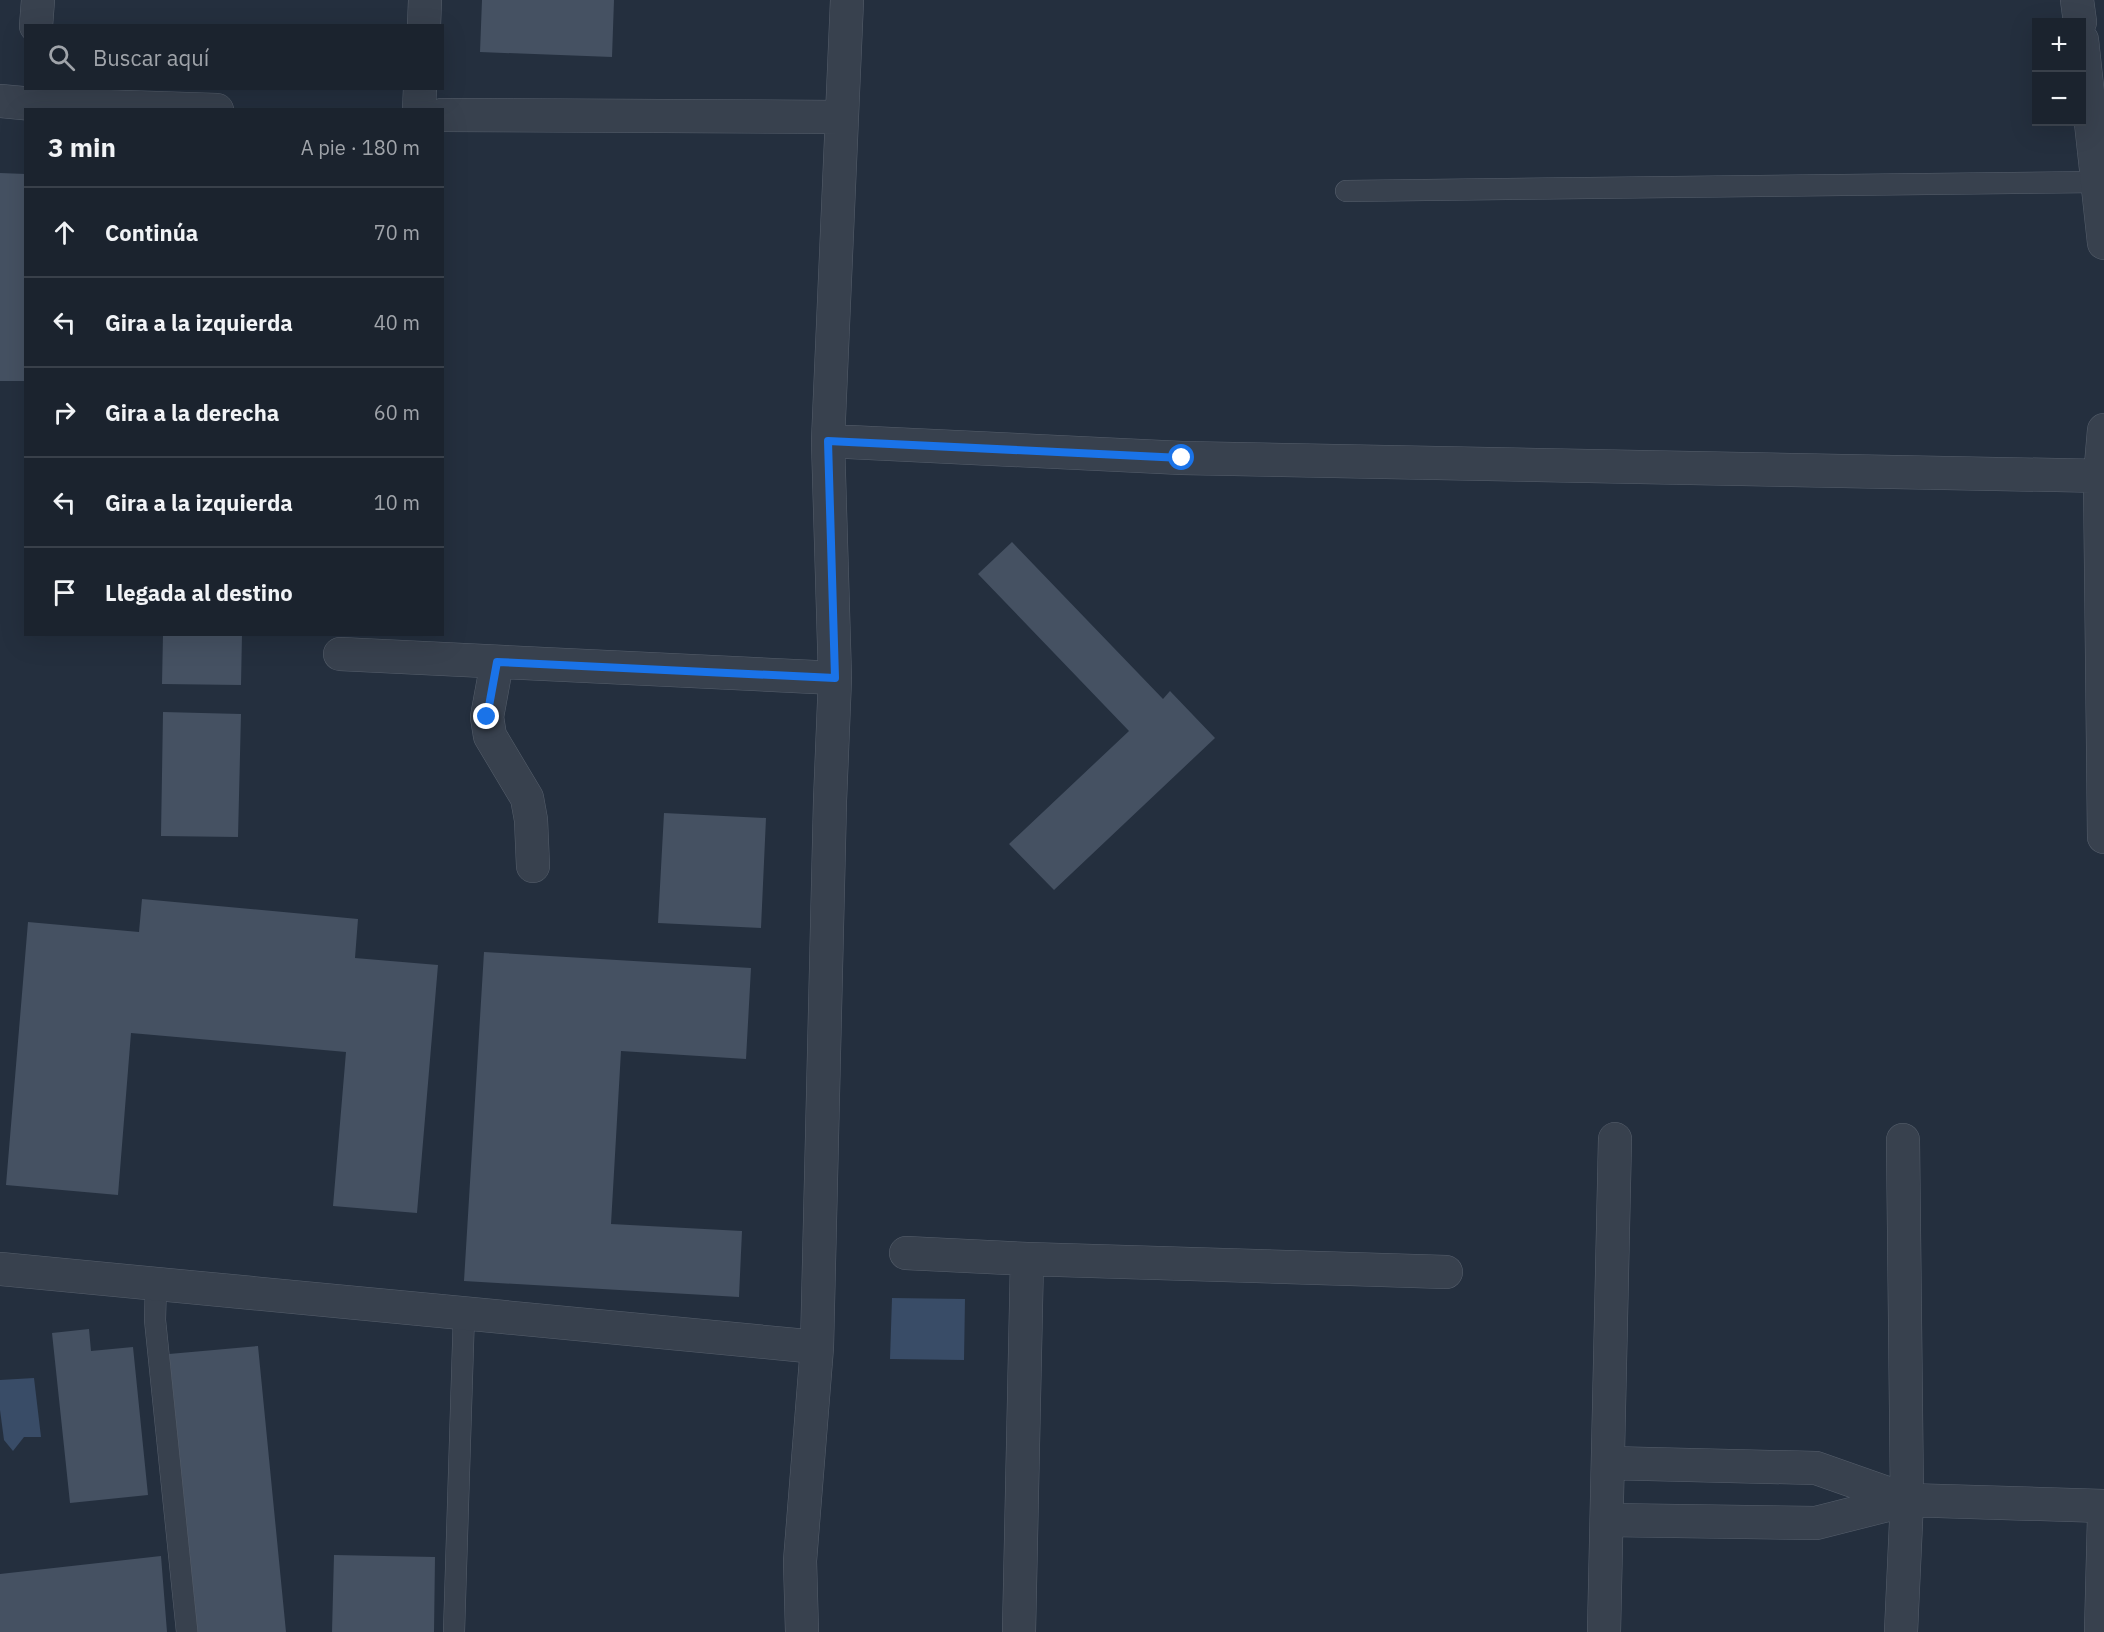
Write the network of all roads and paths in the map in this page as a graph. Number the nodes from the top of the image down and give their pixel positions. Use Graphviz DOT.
graph roads {
  1 [pos="38,0"];
  2 [pos="425,0"];
  3 [pos="847,0"];
  4 [pos="2077,0"];
  5 [pos="2079,18"];
  6 [pos="36,24"];
  7 [pos="424,24"];
  8 [pos="2086,69"];
  9 [pos="420,90"];
  10 [pos="33,96"];
  11 [pos="0,101"];
  12 [pos="191,108"];
  13 [pos="419,108"];
  14 [pos="444,115"];
  15 [pos="841,117"];
  16 [pos="2101,181"];
  17 [pos="1346,191"];
  18 [pos="2104,243"];
  19 [pos="2104,430"];
  20 [pos="828,441"];
  21 [pos="2102,476"];
  22 [pos="340,654"];
  23 [pos="497,662"];
  24 [pos="835,678"];
  25 [pos="2104,837"];
  26 [pos="533,866"];
  27 [pos="1615,1139"];
  28 [pos="1903,1140"];
  29 [pos="906,1253"];
  30 [pos="1027,1259"];
  31 [pos="0,1269"];
  32 [pos="1446,1272"];
  33 [pos="156,1283"];
  34 [pos="464,1313"];
  35 [pos="817,1347"];
  36 [pos="1608,1463"];
  37 [pos="1907,1500"];
  38 [pos="2104,1506"];
  39 [pos="2104,1517"];
  40 [pos="1607,1520"];
  41 [pos="187,1632"];
  42 [pos="454,1632"];
  43 [pos="802,1632"];
  44 [pos="1019,1632"];
  45 [pos="1604,1632"];
  46 [pos="1901,1632"];
  47 [pos="2101,1632"];
  1 -- 6 [label="street"];
  2 -- 7 [label="street"];
  3 -- 15 [label="street"];
  4 -- 5 [label="street"];
  8 -- 16 [label="street"];
  9 -- 13 [label="street"];
  10 -- 11 [label="street"];
  10 -- 12 [label="street"];
  14 -- 15 [label="street"];
  15 -- 20 [label="street"];
  16 -- 17 [label="lane"];
  16 -- 18 [label="street"];
  19 -- 21 [label="street"];
  20 -- 21 [label="street"];
  20 -- 24 [label="street"];
  21 -- 25 [label="street"];
  22 -- 23 [label="street"];
  23 -- 24 [label="street"];
  23 -- 26 [label="street"];
  24 -- 35 [label="street"];
  27 -- 36 [label="street"];
  28 -- 37 [label="street"];
  29 -- 30 [label="street"];
  30 -- 32 [label="street"];
  30 -- 44 [label="street"];
  31 -- 33 [label="street"];
  33 -- 34 [label="street"];
  33 -- 41 [label="lane"];
  34 -- 35 [label="street"];
  34 -- 42 [label="lane"];
  35 -- 43 [label="street"];
  36 -- 37 [label="street"];
  36 -- 40 [label="street"];
  37 -- 38 [label="street"];
  37 -- 40 [label="street"];
  37 -- 46 [label="street"];
  39 -- 47 [label="street"];
  40 -- 45 [label="street"];
}
